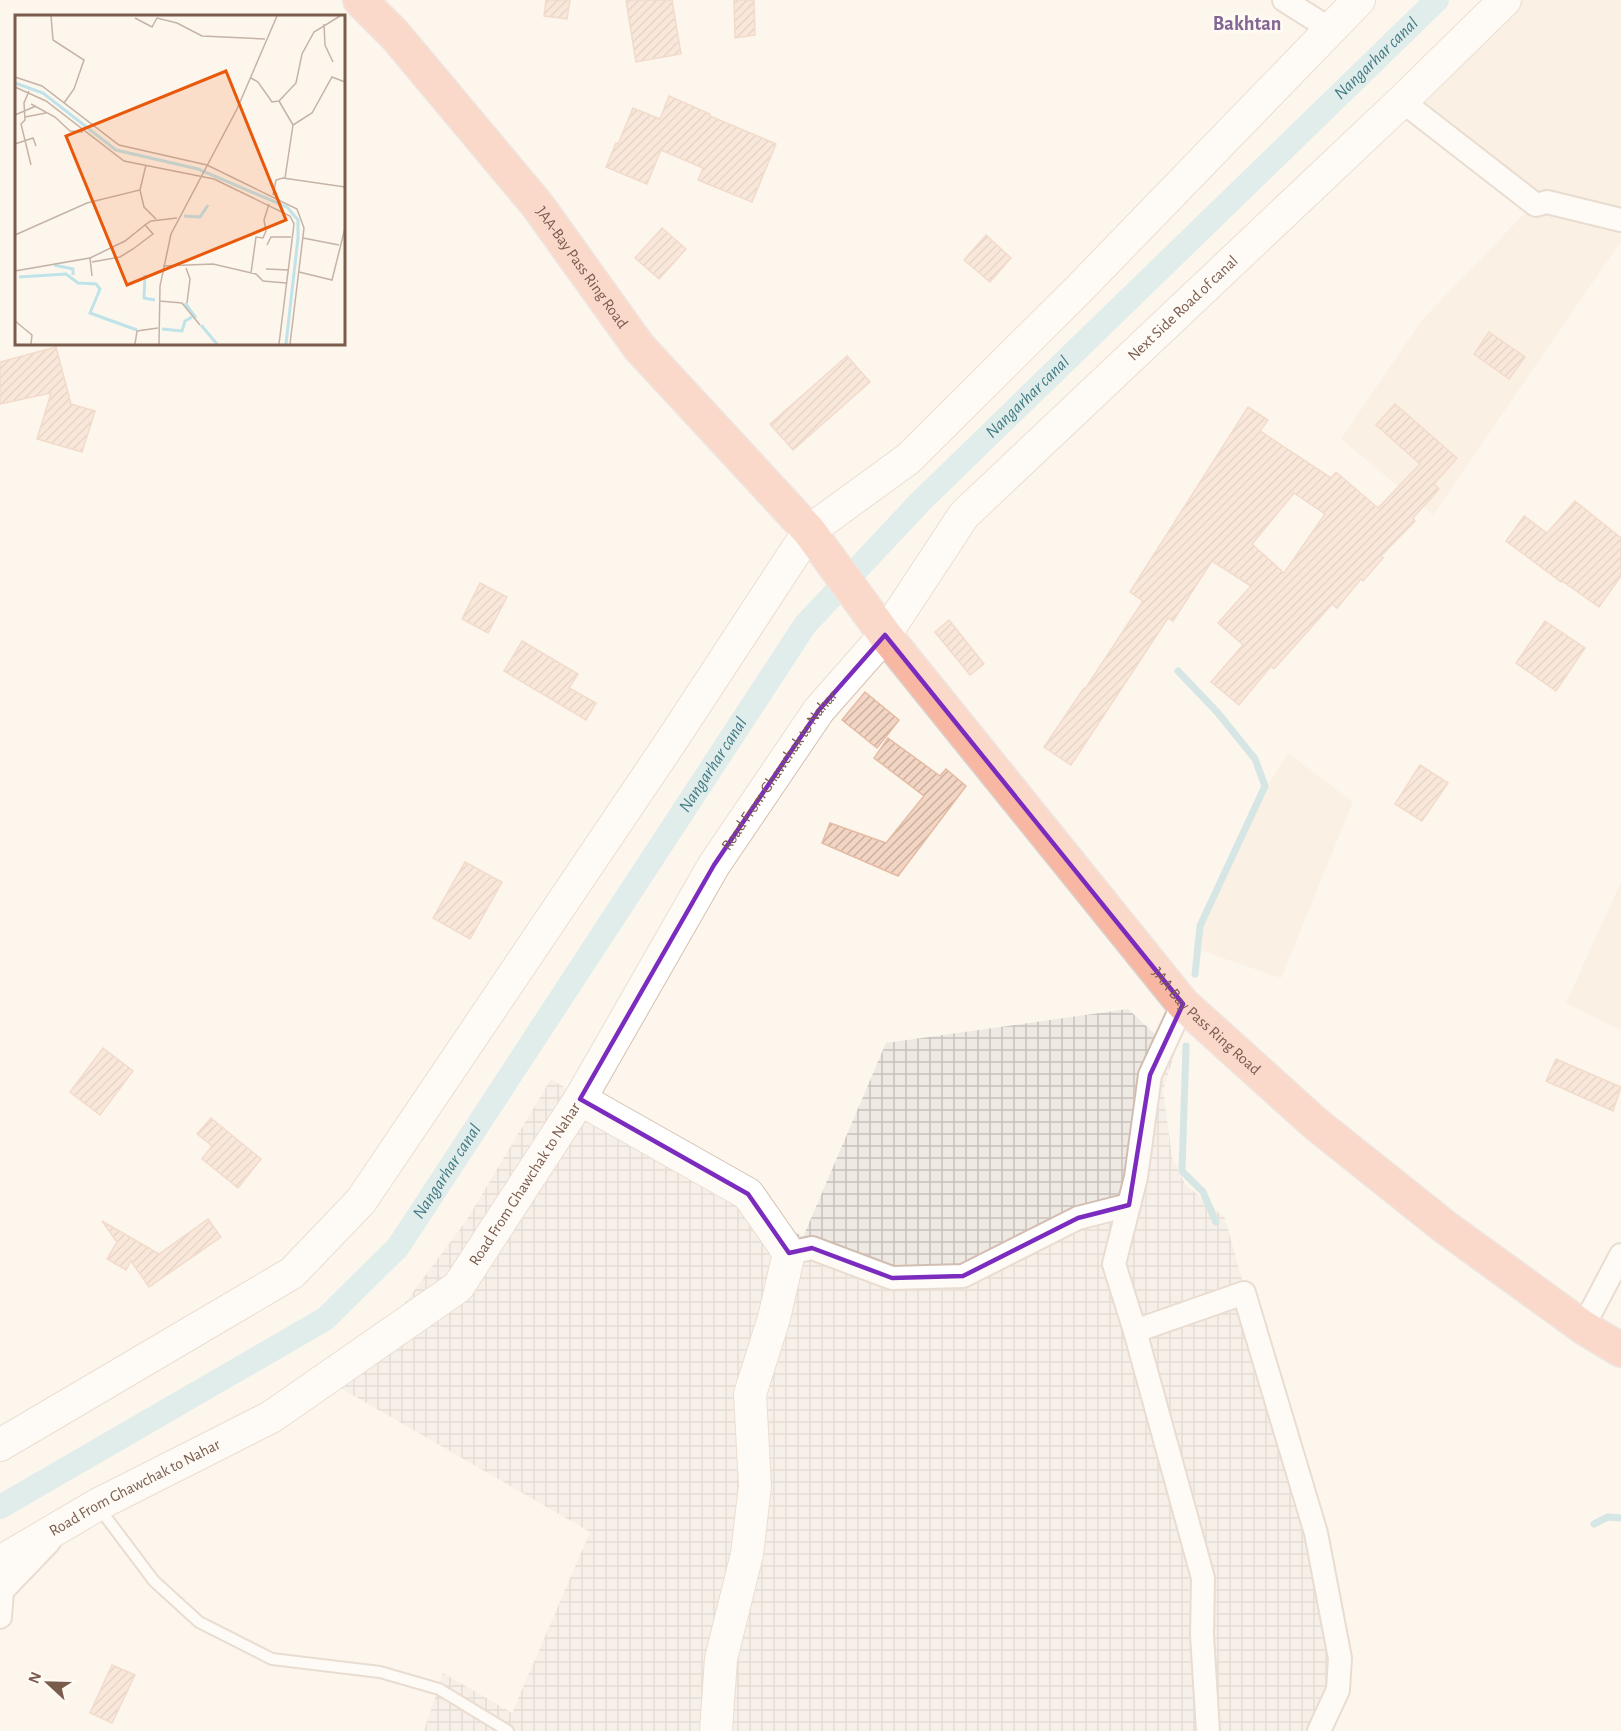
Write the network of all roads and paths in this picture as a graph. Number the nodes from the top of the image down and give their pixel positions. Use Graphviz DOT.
graph roads {
  1 [pos="360,0"];
  2 [pos="1284,0"];
  3 [pos="1359,0"];
  4 [pos="1505,0"];
  5 [pos="1330,29"];
  6 [pos="1402,101"];
  7 [pos="1621,220"];
  8 [pos="809,531"];
  9 [pos="878,623"];
  10 [pos="1183,1004"];
  11 [pos="580,1099"];
  12 [pos="1129,1205"];
  13 [pos="789,1253"];
  14 [pos="1621,1255"];
  15 [pos="1583,1327"];
  16 [pos="1136,1331"];
  17 [pos="1621,1350"];
  18 [pos="0,1445"];
  19 [pos="97,1505"];
  20 [pos="67,1524"];
  21 [pos="0,1562"];
  22 [pos="0,1617"];
  23 [pos="508,1731"];
  24 [pos="716,1731"];
  25 [pos="1208,1731"];
  26 [pos="1319,1731"];
  1 -- 8 [label="highway, JAA-Bay Pass Ring Road"];
  2 -- 5 [label="street"];
  3 -- 5 [label="street"];
  4 -- 6 [label="street, Next Side Road of canal"];
  5 -- 8 [label="street"];
  6 -- 7 [label="street"];
  6 -- 9 [label="street, Next Side Road of canal"];
  8 -- 9 [label="highway, JAA-Bay Pass Ring Road"];
  8 -- 18 [label="street"];
  9 -- 10 [label="highway, JAA-Bay Pass Ring Road"];
  9 -- 11 [label="street, Road From Ghawchak to Nahar"];
  10 -- 12 [label="street"];
  10 -- 15 [label="highway, JAA-Bay Pass Ring Road"];
  11 -- 13 [label="street"];
  11 -- 19 [label="street, Road From Ghawchak to Nahar"];
  12 -- 13 [label="street"];
  12 -- 16 [label="street"];
  13 -- 24 [label="street"];
  14 -- 15 [label="street"];
  15 -- 17 [label="highway, JAA-Bay Pass Ring Road"];
  16 -- 25 [label="street"];
  16 -- 26 [label="street"];
  19 -- 20 [label="street, Road From Ghawchak to Nahar"];
  19 -- 23 [label="lane"];
  20 -- 21 [label="street, Road From Ghawchak to Nahar"];
  20 -- 22 [label="street"];
}
